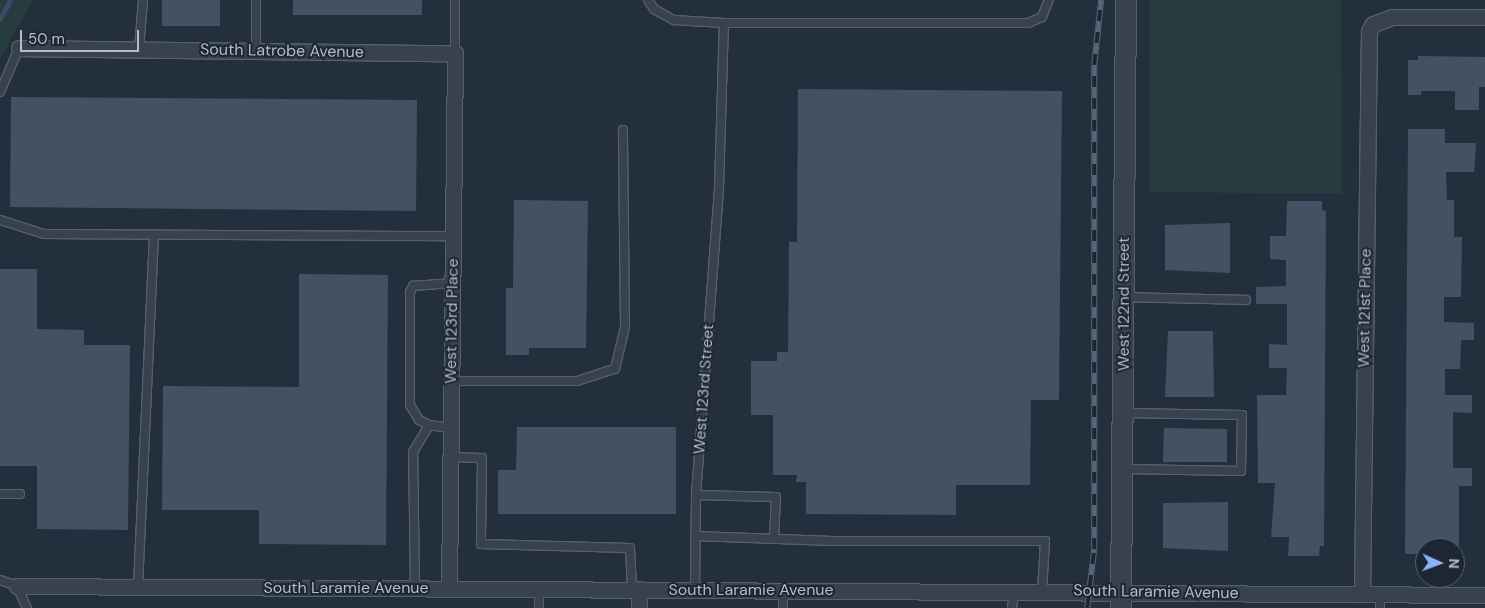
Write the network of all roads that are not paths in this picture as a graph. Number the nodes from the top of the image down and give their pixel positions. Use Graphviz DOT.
graph roads {
  1 [pos="143,0"];
  2 [pos="256,0"];
  3 [pos="455,0"];
  4 [pos="648,0"];
  5 [pos="1049,0"];
  6 [pos="1126,0"];
  7 [pos="1485,17"];
  8 [pos="724,24"];
  9 [pos="19,48"];
  10 [pos="139,50"];
  11 [pos="256,51"];
  12 [pos="455,53"];
  13 [pos="0,92"];
  14 [pos="623,130"];
  15 [pos="0,220"];
  16 [pos="154,234"];
  17 [pos="453,236"];
  18 [pos="452,283"];
  19 [pos="1124,297"];
  20 [pos="1246,300"];
  21 [pos="452,381"];
  22 [pos="1123,413"];
  23 [pos="429,425"];
  24 [pos="450,428"];
  25 [pos="450,457"];
  26 [pos="1122,468"];
  27 [pos="0,494"];
  28 [pos="20,494"];
  29 [pos="696,495"];
  30 [pos="696,536"];
  31 [pos="774,539"];
  32 [pos="0,580"];
  33 [pos="17,586"];
  34 [pos="138,587"];
  35 [pos="414,588"];
  36 [pos="449,588"];
  37 [pos="539,589"];
  38 [pos="636,589"];
  39 [pos="695,590"];
  40 [pos="783,590"];
  41 [pos="1014,591"];
  42 [pos="1042,591"];
  43 [pos="1362,594"];
  44 [pos="1485,595"];
  45 [pos="1121,600"];
  46 [pos="1380,601"];
  47 [pos="27,608"];
  48 [pos="540,608"];
  49 [pos="639,608"];
  50 [pos="783,608"];
  51 [pos="1012,608"];
  1 -- 10 [label="lane"];
  2 -- 11 [label="lane"];
  3 -- 12 [label="lane"];
  4 -- 8 [label="lane"];
  5 -- 8 [label="lane"];
  6 -- 19 [label="street, West 122nd Street"];
  7 -- 43 [label="street, West 121st Place"];
  8 -- 29 [label="lane, West 123rd Street"];
  9 -- 10 [label="street, South Latrobe Avenue"];
  9 -- 13 [label="lane"];
  10 -- 11 [label="street, South Latrobe Avenue"];
  11 -- 12 [label="street, South Latrobe Avenue"];
  12 -- 17 [label="street, West 123rd Place"];
  14 -- 21 [label="lane"];
  15 -- 16 [label="lane"];
  16 -- 17 [label="lane"];
  16 -- 34 [label="lane"];
  17 -- 18 [label="street, West 123rd Place"];
  18 -- 21 [label="street, West 123rd Place"];
  18 -- 23 [label="lane"];
  19 -- 20 [label="lane"];
  19 -- 22 [label="street, West 122nd Street"];
  21 -- 24 [label="street, West 123rd Place"];
  22 -- 26 [label="street, West 122nd Street"];
  22 -- 26 [label="lane"];
  23 -- 24 [label="lane"];
  23 -- 35 [label="lane"];
  24 -- 25 [label="street, West 123rd Place"];
  25 -- 36 [label="street, West 123rd Place"];
  25 -- 38 [label="lane"];
  26 -- 45 [label="street, West 122nd Street"];
  27 -- 28 [label="lane"];
  29 -- 30 [label="lane, West 123rd Street"];
  29 -- 31 [label="lane"];
  30 -- 31 [label="lane"];
  30 -- 39 [label="lane, West 123rd Street"];
  31 -- 42 [label="lane"];
  32 -- 33 [label="lane"];
  33 -- 34 [label="street, South Laramie Avenue"];
  33 -- 47 [label="lane"];
  34 -- 35 [label="street, South Laramie Avenue"];
  35 -- 36 [label="street, South Laramie Avenue"];
  36 -- 37 [label="street, South Laramie Avenue"];
  37 -- 38 [label="street, South Laramie Avenue"];
  37 -- 48 [label="lane"];
  38 -- 39 [label="street, South Laramie Avenue"];
  38 -- 49 [label="street"];
  39 -- 40 [label="street, South Laramie Avenue"];
  40 -- 41 [label="street, South Laramie Avenue"];
  40 -- 50 [label="lane"];
  41 -- 42 [label="street, South Laramie Avenue"];
  41 -- 51 [label="lane"];
  42 -- 45 [label="street, South Laramie Avenue"];
  43 -- 45 [label="street, South Laramie Avenue"];
  43 -- 46 [label="street, South Laramie Avenue"];
  44 -- 46 [label="street, South Laramie Avenue"];
}
